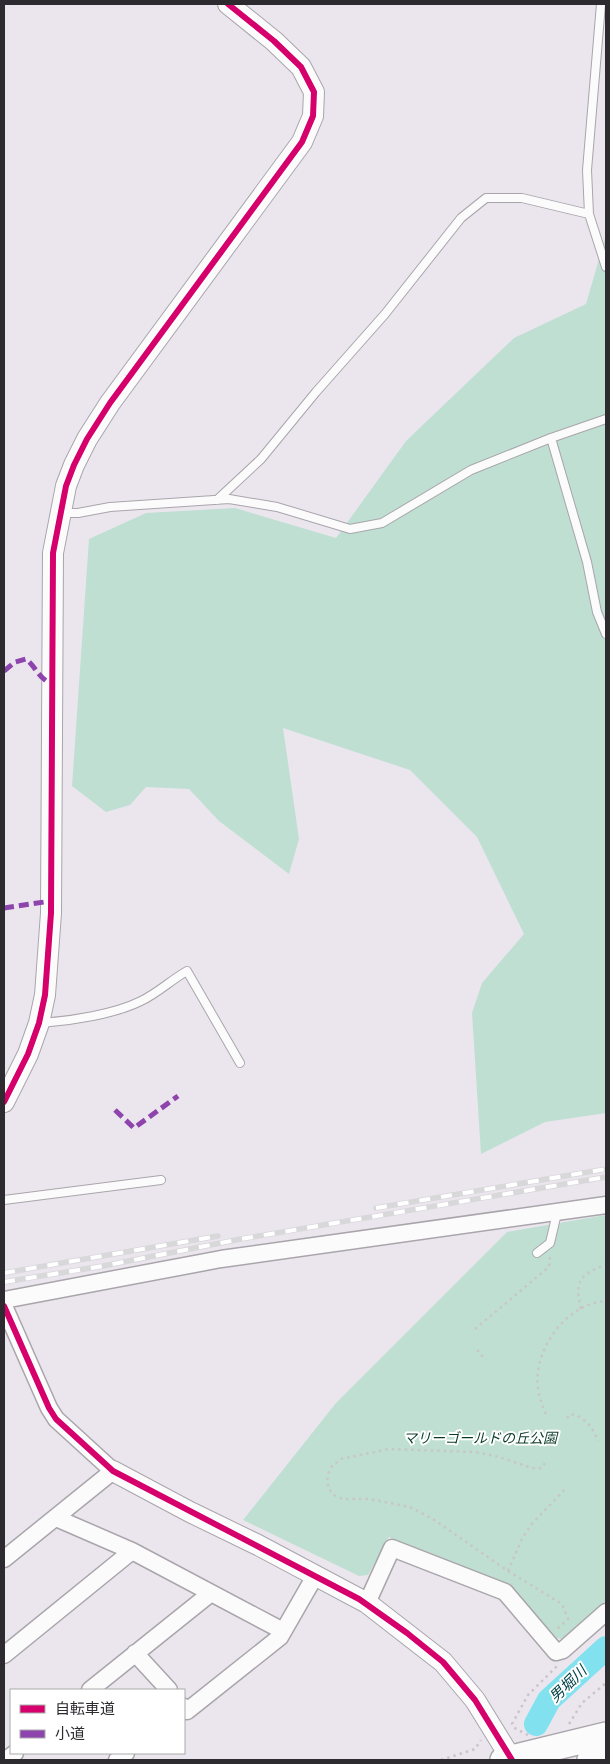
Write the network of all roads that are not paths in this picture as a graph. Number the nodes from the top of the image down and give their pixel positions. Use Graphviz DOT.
graph roads {
  1 [pos="228,4"];
  2 [pos="601,4"];
  3 [pos="589,214"];
  4 [pos="606,267"];
  5 [pos="606,419"];
  6 [pos="551,438"];
  7 [pos="217,500"];
  8 [pos="60,513"];
  9 [pos="606,634"];
  10 [pos="39,1023"];
  11 [pos="240,1064"];
  12 [pos="4,1102"];
  13 [pos="160,1180"];
  14 [pos="4,1200"];
  15 [pos="606,1205"];
  16 [pos="557,1213"];
  17 [pos="537,1253"];
  18 [pos="4,1300"];
  19 [pos="4,1306"];
  20 [pos="113,1471"];
  21 [pos="56,1518"];
  22 [pos="132,1551"];
  23 [pos="4,1559"];
  24 [pos="315,1576"];
  25 [pos="211,1593"];
  26 [pos="367,1603"];
  27 [pos="606,1612"];
  28 [pos="284,1631"];
  29 [pos="135,1652"];
  30 [pos="4,1655"];
  31 [pos="91,1689"];
  32 [pos="168,1689"];
  33 [pos="185,1708"];
  34 [pos="606,1735"];
  35 [pos="606,1756"];
  36 [pos="509,1760"];
  37 [pos="590,1760"];
  1 -- 8 [label="street"];
  2 -- 3 [label="lane"];
  3 -- 4 [label="lane"];
  3 -- 7 [label="lane"];
  5 -- 6 [label="lane"];
  6 -- 7 [label="lane"];
  6 -- 9 [label="lane"];
  7 -- 8 [label="lane"];
  8 -- 10 [label="street"];
  10 -- 11 [label="lane"];
  10 -- 12 [label="street"];
  13 -- 14 [label="lane"];
  15 -- 16 [label="street"];
  16 -- 17 [label="lane"];
  16 -- 18 [label="street"];
  19 -- 20 [label="street"];
  20 -- 21 [label="street"];
  20 -- 24 [label="street"];
  21 -- 22 [label="street"];
  21 -- 23 [label="street"];
  22 -- 25 [label="street"];
  22 -- 30 [label="street"];
  24 -- 26 [label="street"];
  24 -- 28 [label="street"];
  25 -- 28 [label="street"];
  25 -- 29 [label="street"];
  26 -- 27 [label="street"];
  26 -- 36 [label="street"];
  28 -- 33 [label="street"];
  29 -- 31 [label="street"];
  29 -- 32 [label="street"];
  34 -- 36 [label="main road"];
  35 -- 37 [label="main road"];
}
